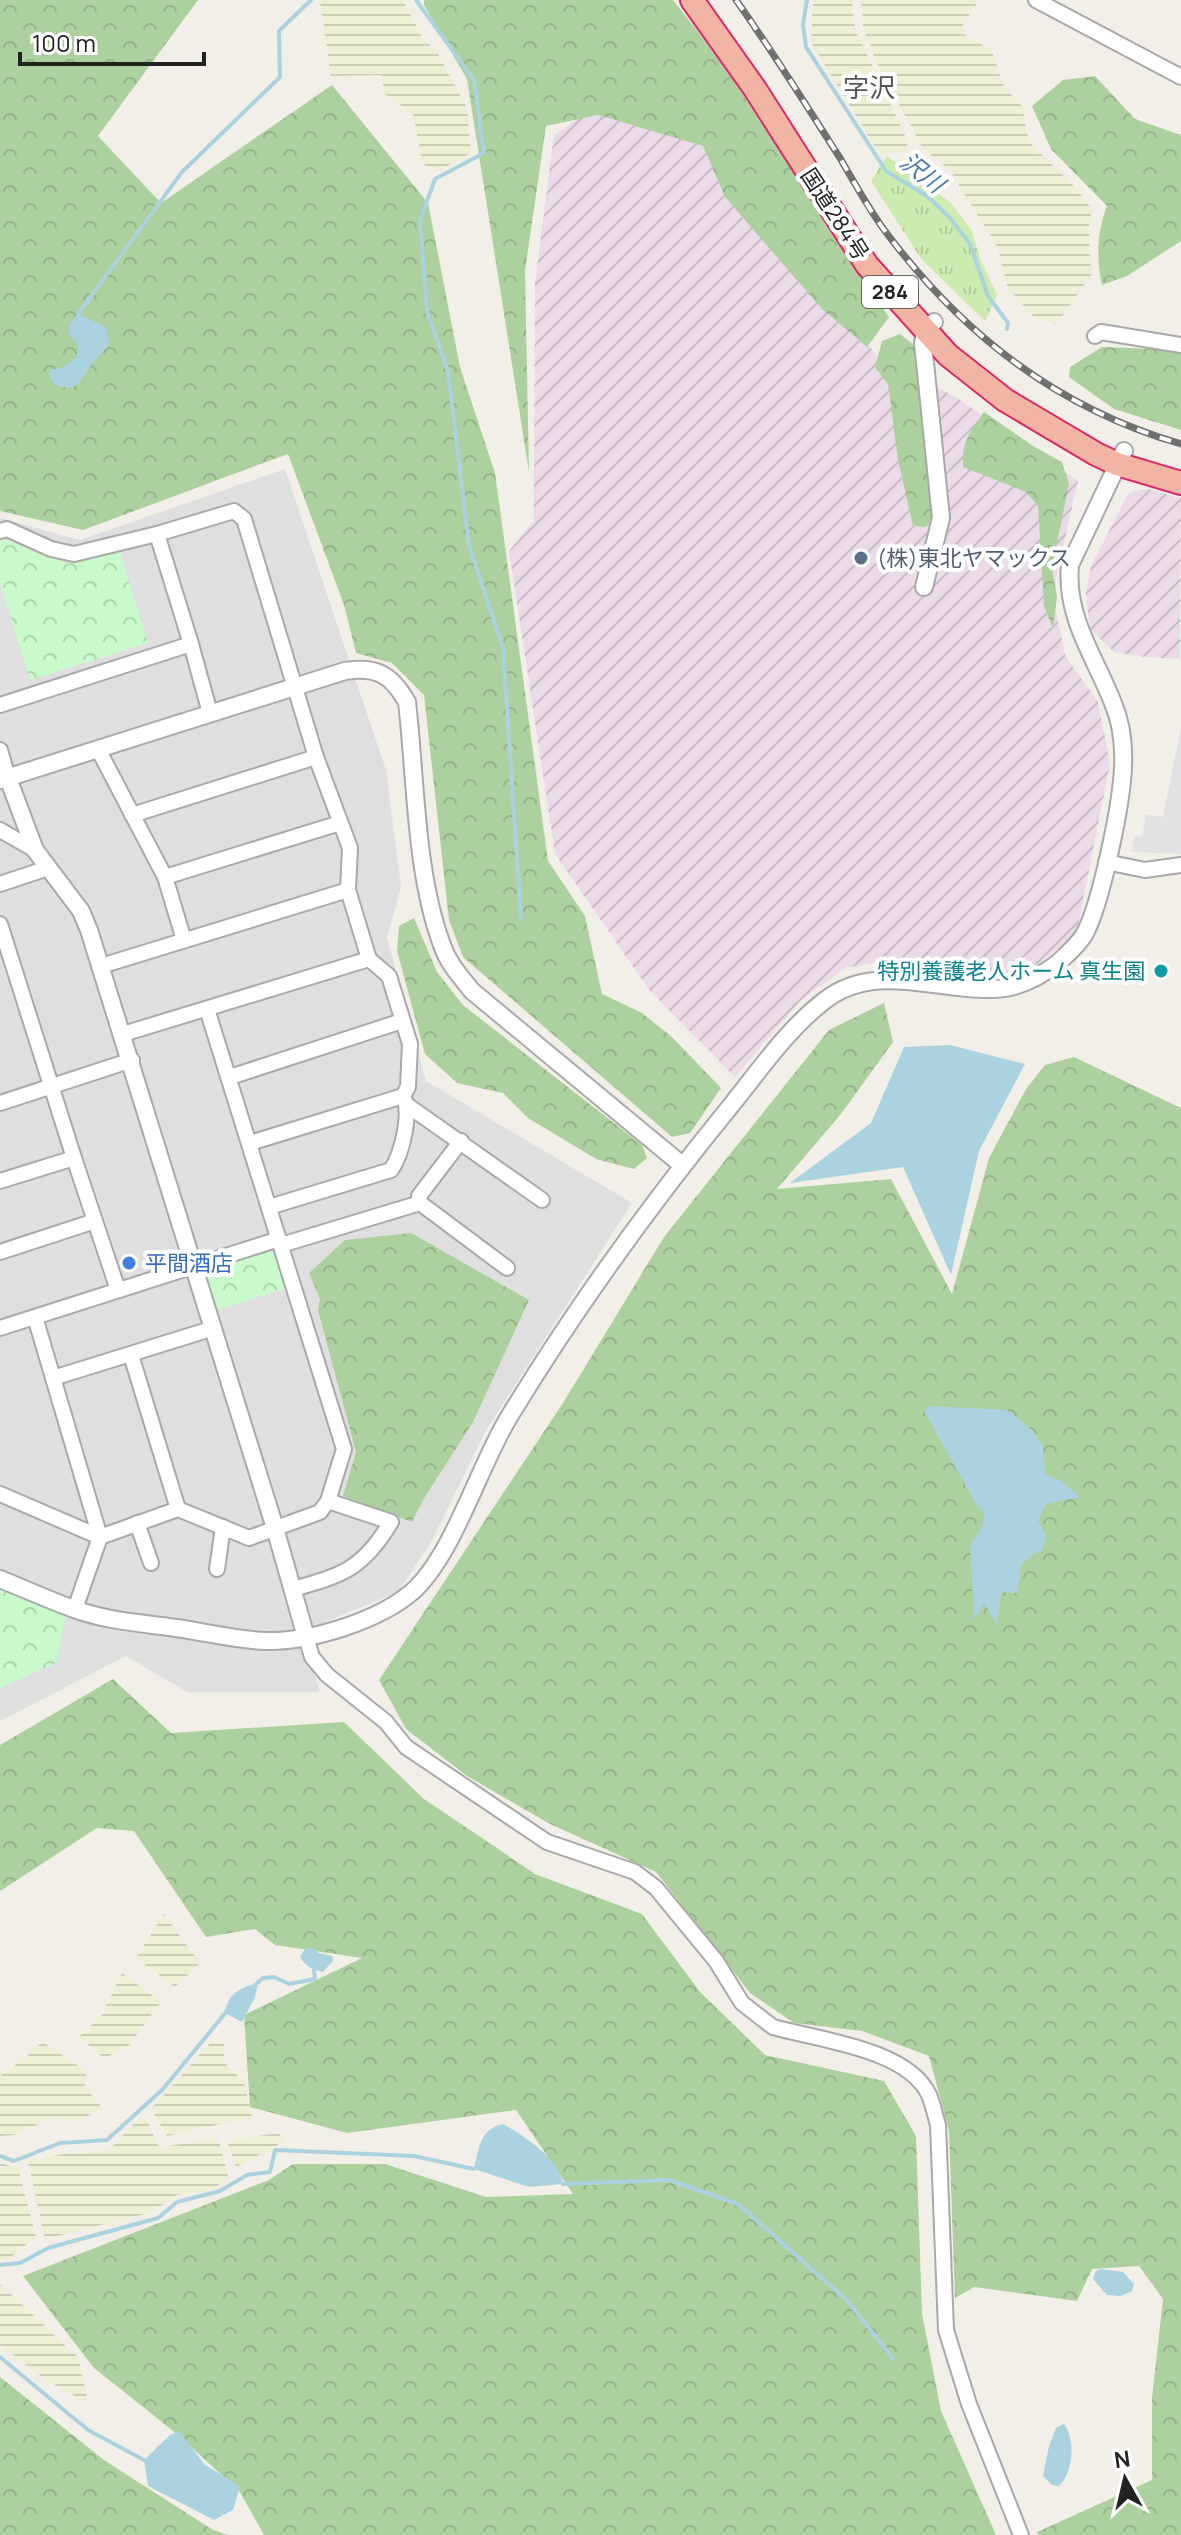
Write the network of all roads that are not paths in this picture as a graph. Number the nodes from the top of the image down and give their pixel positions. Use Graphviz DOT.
graph roads {
  1 [pos="692,0"];
  2 [pos="705,0"];
  3 [pos="1036,0"];
  4 [pos="1181,77"];
  5 [pos="930,326"];
  6 [pos="1095,336"];
  7 [pos="1181,345"];
  8 [pos="1121,458"];
  9 [pos="1181,470"];
  10 [pos="1181,483"];
  11 [pos="0,531"];
  12 [pos="157,534"];
  13 [pos="924,587"];
  14 [pos="191,644"];
  15 [pos="295,687"];
  16 [pos="0,705"];
  17 [pos="210,713"];
  18 [pos="98,749"];
  19 [pos="0,750"];
  20 [pos="316,757"];
  21 [pos="4,779"];
  22 [pos="132,815"];
  23 [pos="340,823"];
  24 [pos="0,830"];
  25 [pos="35,850"];
  26 [pos="1106,862"];
  27 [pos="1181,865"];
  28 [pos="48,868"];
  29 [pos="165,877"];
  30 [pos="0,884"];
  31 [pos="348,890"];
  32 [pos="0,924"];
  33 [pos="184,940"];
  34 [pos="369,959"];
  35 [pos="101,966"];
  36 [pos="207,1009"];
  37 [pos="402,1021"];
  38 [pos="123,1034"];
  39 [pos="132,1060"];
  40 [pos="230,1077"];
  41 [pos="52,1087"];
  42 [pos="405,1100"];
  43 [pos="0,1103"];
  44 [pos="461,1141"];
  45 [pos="250,1143"];
  46 [pos="74,1158"];
  47 [pos="682,1165"];
  48 [pos="0,1181"];
  49 [pos="542,1200"];
  50 [pos="420,1203"];
  51 [pos="269,1207"];
  52 [pos="95,1221"];
  53 [pos="280,1242"];
  54 [pos="0,1252"];
  55 [pos="194,1266"];
  56 [pos="507,1268"];
  57 [pos="118,1290"];
  58 [pos="35,1317"];
  59 [pos="0,1328"];
  60 [pos="214,1328"];
  61 [pos="131,1355"];
  62 [pos="53,1378"];
  63 [pos="0,1494"];
  64 [pos="328,1501"];
  65 [pos="178,1509"];
  66 [pos="137,1523"];
  67 [pos="223,1527"];
  68 [pos="275,1528"];
  69 [pos="100,1537"];
  70 [pos="151,1563"];
  71 [pos="217,1569"];
  72 [pos="0,1579"];
  73 [pos="293,1589"];
  74 [pos="75,1609"];
  75 [pos="306,1637"];
  76 [pos="1021,2535"];
  1 -- 5 [label="highway, 国道284号 / 284"];
  2 -- 5 [label="highway, 国道284号 / 284"];
  3 -- 4 [label="street"];
  5 -- 8 [label="highway, 国道284号 / 284"];
  5 -- 13 [label="street"];
  6 -- 7 [label="street"];
  8 -- 9 [label="highway, 国道284号 / 284"];
  8 -- 10 [label="highway, 国道284号 / 284"];
  8 -- 26 [label="street"];
  11 -- 12 [label="street"];
  12 -- 14 [label="street"];
  12 -- 15 [label="street"];
  14 -- 16 [label="street"];
  14 -- 17 [label="street"];
  15 -- 17 [label="street"];
  15 -- 20 [label="street"];
  15 -- 47 [label="street"];
  17 -- 18 [label="street"];
  18 -- 21 [label="street"];
  18 -- 22 [label="street"];
  19 -- 21 [label="street"];
  20 -- 22 [label="street"];
  20 -- 23 [label="street"];
  21 -- 25 [label="street"];
  22 -- 29 [label="street"];
  23 -- 29 [label="street"];
  23 -- 31 [label="street"];
  24 -- 25 [label="street"];
  25 -- 28 [label="street"];
  26 -- 27 [label="street"];
  26 -- 47 [label="street"];
  28 -- 30 [label="street"];
  28 -- 35 [label="street"];
  29 -- 33 [label="street"];
  31 -- 33 [label="street"];
  31 -- 34 [label="street"];
  32 -- 41 [label="street"];
  33 -- 35 [label="street"];
  34 -- 36 [label="street"];
  34 -- 37 [label="street"];
  35 -- 38 [label="street"];
  36 -- 38 [label="street"];
  36 -- 40 [label="street"];
  37 -- 40 [label="street"];
  37 -- 42 [label="street"];
  38 -- 39 [label="street"];
  39 -- 41 [label="street"];
  39 -- 55 [label="street"];
  40 -- 45 [label="street"];
  41 -- 43 [label="street"];
  41 -- 46 [label="street"];
  42 -- 44 [label="street"];
  42 -- 45 [label="street"];
  42 -- 51 [label="street"];
  44 -- 49 [label="street"];
  44 -- 50 [label="street"];
  45 -- 51 [label="street"];
  46 -- 48 [label="street"];
  46 -- 52 [label="street"];
  47 -- 75 [label="street"];
  50 -- 53 [label="street"];
  50 -- 56 [label="street"];
  51 -- 53 [label="street"];
  52 -- 54 [label="street"];
  52 -- 57 [label="street"];
  53 -- 55 [label="street"];
  53 -- 64 [label="street"];
  55 -- 57 [label="street"];
  55 -- 60 [label="street"];
  57 -- 58 [label="street"];
  58 -- 59 [label="street"];
  58 -- 62 [label="street"];
  60 -- 61 [label="street"];
  60 -- 68 [label="street"];
  61 -- 62 [label="street"];
  61 -- 65 [label="street"];
  62 -- 69 [label="street"];
  63 -- 69 [label="street"];
  64 -- 68 [label="street"];
  64 -- 73 [label="street"];
  65 -- 66 [label="street"];
  65 -- 67 [label="street"];
  66 -- 69 [label="street"];
  66 -- 70 [label="street"];
  67 -- 68 [label="street"];
  67 -- 71 [label="street"];
  68 -- 73 [label="street"];
  69 -- 74 [label="street"];
  72 -- 74 [label="street"];
  73 -- 75 [label="street"];
  74 -- 75 [label="street"];
  75 -- 76 [label="street"];
}
